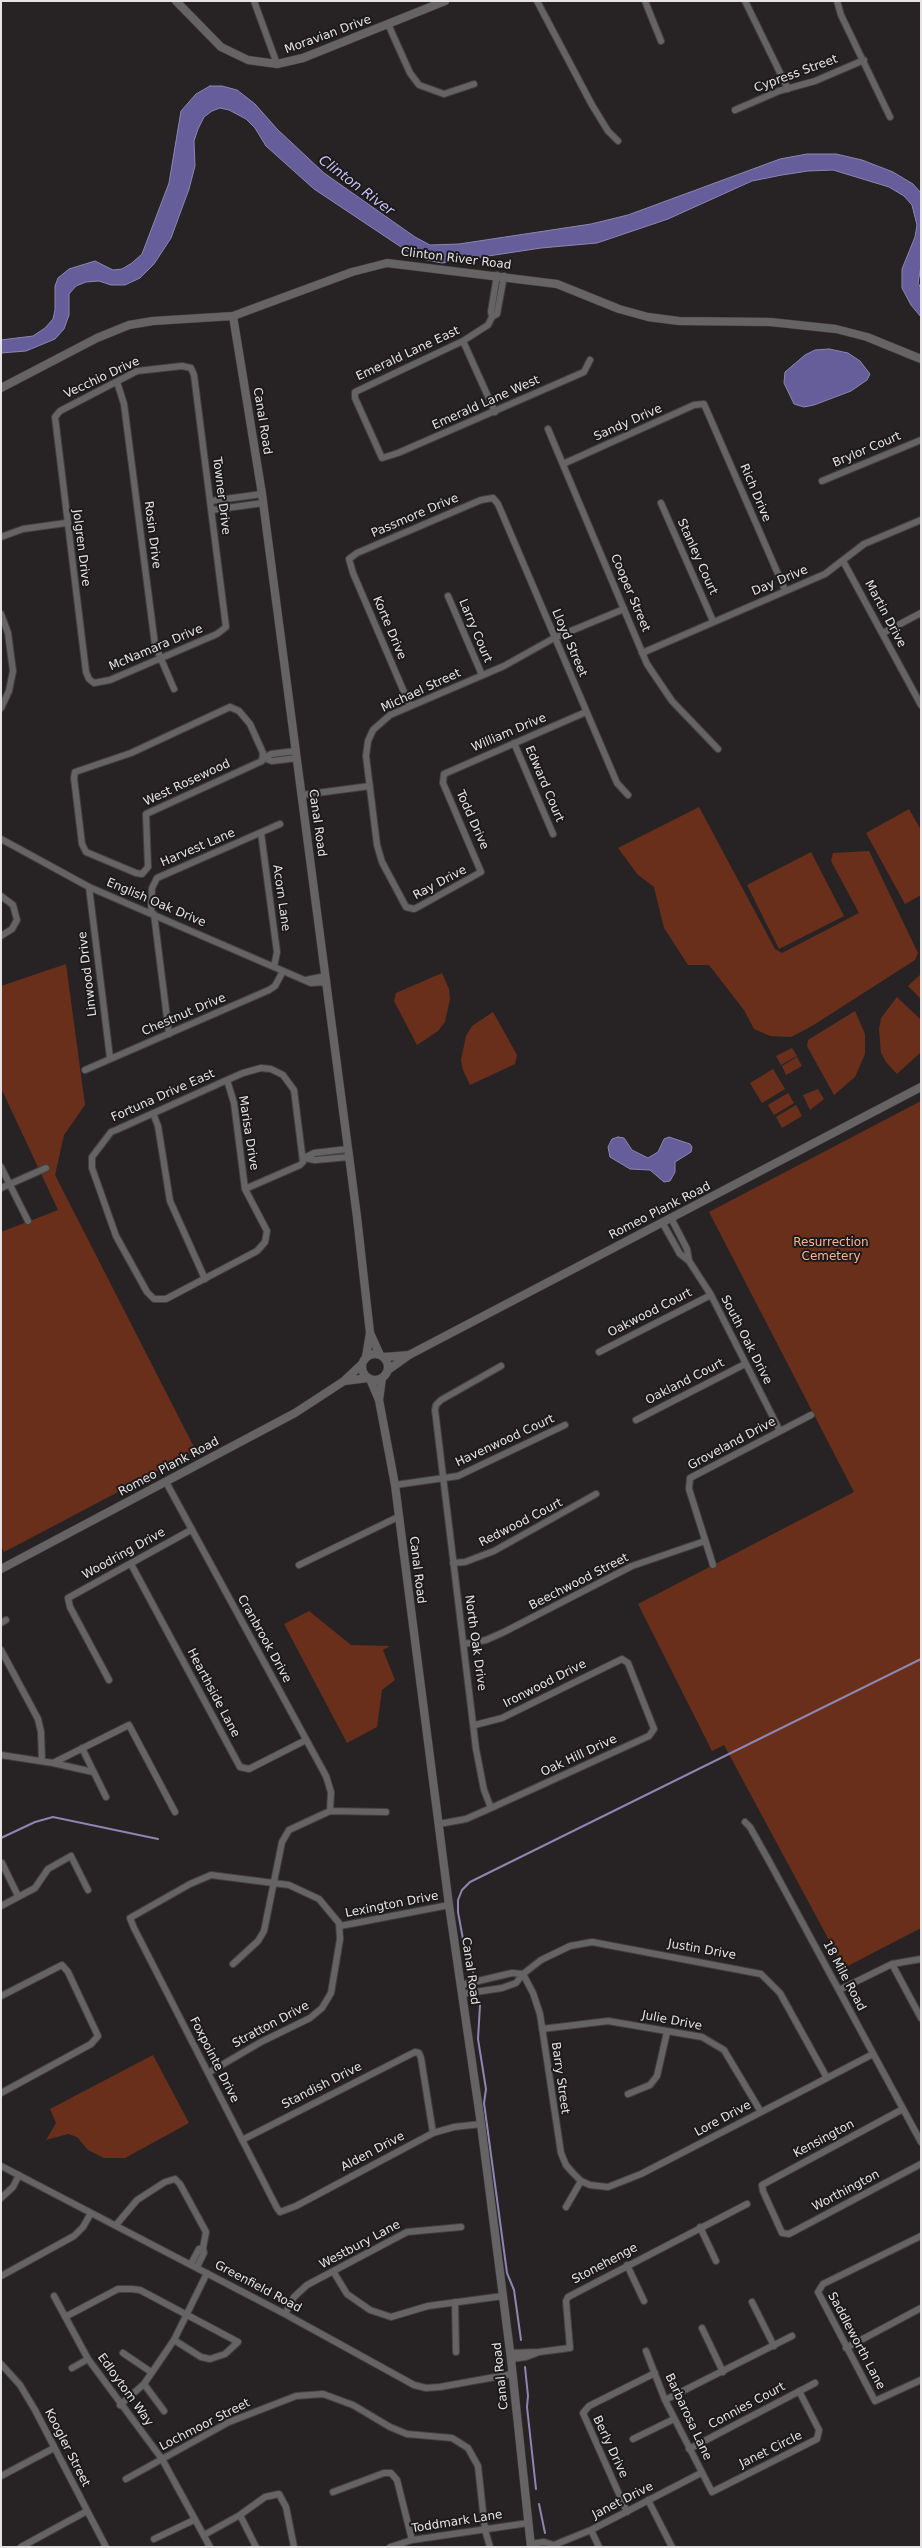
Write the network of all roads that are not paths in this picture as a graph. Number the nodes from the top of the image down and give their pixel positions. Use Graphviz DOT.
graph roads {
  1 [pos="176,1"];
  2 [pos="254,1"];
  3 [pos="445,1"];
  4 [pos="537,1"];
  5 [pos="645,1"];
  6 [pos="745,1"];
  7 [pos="837,1"];
  8 [pos="388,24"];
  9 [pos="661,41"];
  10 [pos="864,60"];
  11 [pos="277,64"];
  12 [pos="474,84"];
  13 [pos="788,89"];
  14 [pos="735,110"];
  15 [pos="890,118"];
  16 [pos="618,141"];
  17 [pos="501,276"];
  18 [pos="233,316"];
  19 [pos="464,341"];
  20 [pos="921,359"];
  21 [pos="590,360"];
  22 [pos="191,368"];
  23 [pos="117,382"];
  24 [pos="1,388"];
  25 [pos="704,404"];
  26 [pos="495,412"];
  27 [pos="55,414"];
  28 [pos="548,429"];
  29 [pos="921,440"];
  30 [pos="382,458"];
  31 [pos="563,464"];
  32 [pos="822,481"];
  33 [pos="262,494"];
  34 [pos="492,498"];
  35 [pos="211,501"];
  36 [pos="660,502"];
  37 [pos="263,503"];
  38 [pos="212,510"];
  39 [pos="921,520"];
  40 [pos="66,523"];
  41 [pos="1,538"];
  42 [pos="349,559"];
  43 [pos="843,561"];
  44 [pos="785,590"];
  45 [pos="448,596"];
  46 [pos="624,608"];
  47 [pos="921,613"];
  48 [pos="1,614"];
  49 [pos="713,621"];
  50 [pos="226,627"];
  51 [pos="883,633"];
  52 [pos="554,638"];
  53 [pos="642,652"];
  54 [pos="160,658"];
  55 [pos="482,675"];
  56 [pos="92,682"];
  57 [pos="174,689"];
  58 [pos="921,705"];
  59 [pos="410,706"];
  60 [pos="1,708"];
  61 [pos="586,712"];
  62 [pos="514,743"];
  63 [pos="718,749"];
  64 [pos="297,754"];
  65 [pos="264,758"];
  66 [pos="443,777"];
  67 [pos="370,786"];
  68 [pos="302,795"];
  69 [pos="628,795"];
  70 [pos="280,824"];
  71 [pos="261,833"];
  72 [pos="553,834"];
  73 [pos="1,838"];
  74 [pos="481,872"];
  75 [pos="89,886"];
  76 [pos="1,896"];
  77 [pos="409,909"];
  78 [pos="153,914"];
  79 [pos="1,936"];
  80 [pos="274,967"];
  81 [pos="283,971"];
  82 [pos="327,979"];
  83 [pos="169,1034"];
  84 [pos="110,1058"];
  85 [pos="85,1070"];
  86 [pos="227,1080"];
  87 [pos="921,1087"];
  88 [pos="153,1113"];
  89 [pos="349,1153"];
  90 [pos="304,1158"];
  91 [pos="1,1167"];
  92 [pos="46,1168"];
  93 [pos="10,1184"];
  94 [pos="1,1188"];
  95 [pos="245,1189"];
  96 [pos="670,1218"];
  97 [pos="28,1220"];
  98 [pos="662,1222"];
  99 [pos="689,1261"];
  100 [pos="205,1279"];
  101 [pos="711,1295"];
  102 [pos="370,1333"];
  103 [pos="599,1352"];
  104 [pos="409,1355"];
  105 [pos="382,1356"];
  106 [pos="364,1360"];
  107 [pos="745,1364"];
  108 [pos="501,1366"];
  109 [pos="388,1370"];
  110 [pos="369,1378"];
  111 [pos="382,1378"];
  112 [pos="344,1381"];
  113 [pos="379,1400"];
  114 [pos="811,1415"];
  115 [pos="636,1420"];
  116 [pos="565,1425"];
  117 [pos="780,1431"];
  118 [pos="442,1480"];
  119 [pos="166,1482"];
  120 [pos="395,1486"];
  121 [pos="596,1494"];
  122 [pos="398,1517"];
  123 [pos="191,1530"];
  124 [pos="705,1541"];
  125 [pos="453,1563"];
  126 [pos="131,1564"];
  127 [pos="299,1565"];
  128 [pos="713,1565"];
  129 [pos="1,1569"];
  130 [pos="464,1644"];
  131 [pos="1,1650"];
  132 [pos="624,1659"];
  133 [pos="110,1680"];
  134 [pos="475,1725"];
  135 [pos="306,1740"];
  136 [pos="82,1748"];
  137 [pos="1,1755"];
  138 [pos="42,1761"];
  139 [pos="53,1763"];
  140 [pos="93,1772"];
  141 [pos="106,1797"];
  142 [pos="491,1808"];
  143 [pos="330,1811"];
  144 [pos="175,1812"];
  145 [pos="386,1812"];
  146 [pos="745,1822"];
  147 [pos="439,1824"];
  148 [pos="2,1863"];
  149 [pos="275,1883"];
  150 [pos="88,1890"];
  151 [pos="18,1896"];
  152 [pos="449,1905"];
  153 [pos="1,1906"];
  154 [pos="340,1926"];
  155 [pos="921,1959"];
  156 [pos="233,1964"];
  157 [pos="892,1964"];
  158 [pos="523,1974"];
  159 [pos="478,1982"];
  160 [pos="461,1985"];
  161 [pos="840,1990"];
  162 [pos="479,1991"];
  163 [pos="462,1994"];
  164 [pos="1,1996"];
  165 [pos="921,2018"];
  166 [pos="542,2029"];
  167 [pos="667,2032"];
  168 [pos="873,2054"];
  169 [pos="208,2073"];
  170 [pos="827,2078"];
  171 [pos="1,2093"];
  172 [pos="628,2094"];
  173 [pos="903,2109"];
  174 [pos="761,2112"];
  175 [pos="481,2124"];
  176 [pos="433,2133"];
  177 [pos="242,2140"];
  178 [pos="921,2142"];
  179 [pos="921,2164"];
  180 [pos="1,2166"];
  181 [pos="19,2175"];
  182 [pos="581,2181"];
  183 [pos="1,2198"];
  184 [pos="747,2204"];
  185 [pos="566,2207"];
  186 [pos="280,2212"];
  187 [pos="91,2213"];
  188 [pos="116,2225"];
  189 [pos="461,2227"];
  190 [pos="700,2227"];
  191 [pos="782,2233"];
  192 [pos="919,2237"];
  193 [pos="921,2245"];
  194 [pos="716,2261"];
  195 [pos="627,2265"];
  196 [pos="194,2266"];
  197 [pos="333,2271"];
  198 [pos="207,2273"];
  199 [pos="1,2276"];
  200 [pos="54,2296"];
  201 [pos="503,2296"];
  202 [pos="644,2301"];
  203 [pos="454,2302"];
  204 [pos="752,2302"];
  205 [pos="921,2308"];
  206 [pos="187,2314"];
  207 [pos="285,2314"];
  208 [pos="65,2317"];
  209 [pos="702,2328"];
  210 [pos="792,2336"];
  211 [pos="174,2340"];
  212 [pos="774,2346"];
  213 [pos="846,2348"];
  214 [pos="646,2351"];
  215 [pos="456,2352"];
  216 [pos="123,2353"];
  217 [pos="510,2356"];
  218 [pos="88,2359"];
  219 [pos="1,2364"];
  220 [pos="72,2368"];
  221 [pos="151,2372"];
  222 [pos="723,2372"];
  223 [pos="655,2373"];
  224 [pos="512,2374"];
  225 [pos="921,2380"];
  226 [pos="815,2383"];
  227 [pos="144,2384"];
  228 [pos="799,2391"];
  229 [pos="665,2400"];
  230 [pos="120,2405"];
  231 [pos="164,2411"];
  232 [pos="674,2419"];
  233 [pos="633,2440"];
  234 [pos="54,2448"];
  235 [pos="689,2450"];
  236 [pos="162,2459"];
  237 [pos="701,2473"];
  238 [pos="1,2476"];
  239 [pos="126,2479"];
  240 [pos="333,2492"];
  241 [pos="712,2492"];
  242 [pos="648,2500"];
  243 [pos="87,2511"];
  244 [pos="627,2512"];
  245 [pos="240,2515"];
  246 [pos="194,2520"];
  247 [pos="528,2523"];
  248 [pos="485,2530"];
  249 [pos="591,2530"];
  250 [pos="204,2535"];
  251 [pos="154,2539"];
  252 [pos="412,2540"];
  253 [pos="400,2545"];
  254 [pos="531,2545"];
  255 [pos="552,2546"];
  256 [pos="21,2547"];
  257 [pos="106,2547"];
  258 [pos="210,2547"];
  259 [pos="256,2547"];
  260 [pos="294,2547"];
  261 [pos="390,2547"];
  262 [pos="490,2547"];
  263 [pos="599,2547"];
  264 [pos="672,2547"];
  1 -- 11 [label="street, Moravian Drive"];
  2 -- 11 [label="street"];
  3 -- 8 [label="street, Moravian Drive"];
  4 -- 16 [label="street"];
  5 -- 9 [label="street"];
  6 -- 13 [label="street"];
  7 -- 10 [label="street"];
  8 -- 11 [label="street, Moravian Drive"];
  8 -- 12 [label="street"];
  10 -- 13 [label="street, Cypress Street"];
  10 -- 15 [label="street"];
  13 -- 14 [label="street, Cypress Street"];
  17 -- 18 [label="street, Clinton River Road"];
  17 -- 19 [label="street, Emerald Lane East"];
  17 -- 20 [label="street, Clinton River Road"];
  18 -- 24 [label="street, Clinton River Road"];
  18 -- 33 [label="street, Canal Road"];
  19 -- 26 [label="street"];
  19 -- 30 [label="street, Emerald Lane East"];
  21 -- 26 [label="street, Emerald Lane West"];
  22 -- 23 [label="street, Vecchio Drive"];
  22 -- 35 [label="street, Towner Drive"];
  23 -- 27 [label="street, Vecchio Drive"];
  23 -- 54 [label="street, Rosin Drive"];
  25 -- 31 [label="street, Sandy Drive"];
  25 -- 44 [label="street, Rich Drive"];
  26 -- 30 [label="street, Emerald Lane West"];
  27 -- 40 [label="street, Jolgren Drive"];
  28 -- 31 [label="street, Cooper Street"];
  29 -- 32 [label="street, Brylor Court"];
  31 -- 46 [label="street, Cooper Street"];
  33 -- 35 [label="street"];
  33 -- 37 [label="street, Canal Road"];
  34 -- 42 [label="street, Passmore Drive"];
  34 -- 52 [label="street, Lloyd Street"];
  35 -- 38 [label="street, Towner Drive"];
  36 -- 49 [label="street, Stanley Court"];
  37 -- 38 [label="street"];
  37 -- 64 [label="street, Canal Road"];
  38 -- 50 [label="street, Towner Drive"];
  39 -- 43 [label="street, Day Drive"];
  40 -- 41 [label="street"];
  40 -- 56 [label="street, Jolgren Drive"];
  42 -- 59 [label="street, Korte Drive"];
  43 -- 44 [label="street, Day Drive"];
  43 -- 51 [label="street, Martin Drive"];
  44 -- 49 [label="street, Day Drive"];
  45 -- 55 [label="street, Larry Court"];
  46 -- 52 [label="street, Michael Street"];
  46 -- 53 [label="street, Cooper Street"];
  47 -- 51 [label="street"];
  48 -- 60 [label="street"];
  49 -- 53 [label="street, Day Drive"];
  50 -- 54 [label="street, McNamara Drive"];
  51 -- 58 [label="street, Martin Drive"];
  52 -- 55 [label="street, Michael Street"];
  52 -- 61 [label="street, Lloyd Street"];
  53 -- 63 [label="street, Cooper Street"];
  54 -- 56 [label="street, McNamara Drive"];
  54 -- 57 [label="street, Rosin Drive"];
  55 -- 59 [label="street, Michael Street"];
  59 -- 67 [label="street, Michael Street"];
  61 -- 62 [label="street, William Drive"];
  61 -- 69 [label="street, Lloyd Street"];
  62 -- 66 [label="street, William Drive"];
  62 -- 72 [label="street, Edward Court"];
  64 -- 65 [label="street"];
  64 -- 68 [label="street, Canal Road"];
  65 -- 65 [label="street, West Rosewood"];
  66 -- 74 [label="street, Todd Drive"];
  67 -- 68 [label="street"];
  67 -- 77 [label="street, Michael Street"];
  68 -- 82 [label="street, Canal Road"];
  70 -- 71 [label="street, Harvest Lane"];
  71 -- 78 [label="street, Harvest Lane"];
  71 -- 80 [label="street, Acorn Lane"];
  73 -- 75 [label="street, English Oak Drive"];
  74 -- 77 [label="street, Ray Drive"];
  75 -- 78 [label="street, English Oak Drive"];
  75 -- 84 [label="street, Linwood Drive"];
  76 -- 79 [label="street"];
  78 -- 80 [label="street, English Oak Drive"];
  78 -- 83 [label="street, Harvest Lane"];
  80 -- 81 [label="street, English Oak Drive"];
  81 -- 82 [label="street, English Oak Drive"];
  81 -- 83 [label="street, Chestnut Drive"];
  82 -- 89 [label="street, Canal Road"];
  83 -- 84 [label="street, Chestnut Drive"];
  84 -- 85 [label="street, Chestnut Drive"];
  86 -- 88 [label="street, Fortuna Drive East"];
  86 -- 90 [label="street, Fortuna Drive East"];
  86 -- 95 [label="street, Marisa Drive"];
  87 -- 96 [label="street, Romeo Plank Road"];
  88 -- 100 [label="street"];
  88 -- 100 [label="street, Fortuna Drive East"];
  89 -- 90 [label="street"];
  89 -- 102 [label="street, Canal Road"];
  90 -- 95 [label="street"];
  91 -- 93 [label="street"];
  92 -- 93 [label="street"];
  93 -- 94 [label="street"];
  93 -- 97 [label="street"];
  95 -- 100 [label="street"];
  96 -- 98 [label="street, Romeo Plank Road"];
  96 -- 99 [label="street, South Oak Drive"];
  98 -- 99 [label="street, South Oak Drive"];
  98 -- 104 [label="street, Romeo Plank Road"];
  99 -- 101 [label="street, South Oak Drive"];
  101 -- 103 [label="street, Oakwood Court"];
  101 -- 107 [label="street, South Oak Drive"];
  102 -- 105 [label="street, Canal Road"];
  102 -- 106 [label="street, Canal Road"];
  104 -- 105 [label="street, Romeo Plank Road"];
  104 -- 109 [label="street, Romeo Plank Road"];
  105 -- 106 [label="street"];
  105 -- 109 [label="street"];
  106 -- 110 [label="street"];
  106 -- 112 [label="street, Romeo Plank Road"];
  107 -- 115 [label="street, Oakland Court"];
  107 -- 117 [label="street, South Oak Drive"];
  108 -- 118 [label="street, North Oak Drive"];
  109 -- 111 [label="street"];
  110 -- 111 [label="street"];
  110 -- 112 [label="street, Romeo Plank Road"];
  110 -- 113 [label="street, Canal Road"];
  111 -- 113 [label="street, Canal Road"];
  112 -- 119 [label="street, Romeo Plank Road"];
  113 -- 120 [label="street, Canal Road"];
  114 -- 117 [label="street, Groveland Drive"];
  116 -- 118 [label="street, Havenwood Court"];
  117 -- 124 [label="street, Groveland Drive"];
  118 -- 120 [label="street, Havenwood Court"];
  118 -- 125 [label="street, North Oak Drive"];
  119 -- 123 [label="street, Cranbrook Drive"];
  119 -- 129 [label="street, Romeo Plank Road"];
  120 -- 122 [label="street, Canal Road"];
  121 -- 125 [label="street, Redwood Court"];
  122 -- 127 [label="street"];
  122 -- 147 [label="street, Canal Road"];
  123 -- 126 [label="street, Woodring Drive"];
  123 -- 135 [label="street, Cranbrook Drive"];
  124 -- 128 [label="street, Groveland Drive"];
  124 -- 130 [label="street, Beechwood Street"];
  125 -- 130 [label="street, North Oak Drive"];
  126 -- 133 [label="street, Woodring Drive"];
  126 -- 135 [label="street, Hearthside Lane"];
  130 -- 134 [label="street, North Oak Drive"];
  131 -- 138 [label="street"];
  132 -- 134 [label="street, Ironwood Drive"];
  132 -- 142 [label="street, Oak Hill Drive"];
  134 -- 142 [label="street, North Oak Drive"];
  135 -- 143 [label="street, Cranbrook Drive"];
  136 -- 139 [label="street"];
  136 -- 140 [label="street"];
  136 -- 144 [label="street"];
  137 -- 138 [label="street"];
  138 -- 139 [label="street"];
  139 -- 140 [label="street"];
  140 -- 141 [label="street"];
  142 -- 147 [label="street, Oak Hill Drive"];
  143 -- 145 [label="street"];
  143 -- 149 [label="street"];
  146 -- 161 [label="street, 18 Mile Road"];
  147 -- 152 [label="street, Canal Road"];
  148 -- 151 [label="street"];
  149 -- 154 [label="street"];
  149 -- 156 [label="street"];
  149 -- 169 [label="street, Foxpointe Drive"];
  150 -- 151 [label="street"];
  151 -- 153 [label="street"];
  152 -- 154 [label="street, Lexington Drive"];
  152 -- 160 [label="street, Canal Road"];
  154 -- 169 [label="street, Stratton Drive"];
  155 -- 157 [label="street"];
  157 -- 161 [label="street"];
  157 -- 165 [label="street"];
  158 -- 159 [label="street"];
  158 -- 162 [label="street, Justin Drive"];
  158 -- 166 [label="street, Barry Street"];
  158 -- 170 [label="street, Justin Drive"];
  159 -- 160 [label="street"];
  159 -- 162 [label="street"];
  160 -- 163 [label="street, Canal Road"];
  161 -- 168 [label="street, 18 Mile Road"];
  162 -- 163 [label="street, Justin Drive"];
  163 -- 175 [label="street, Canal Road"];
  164 -- 171 [label="street"];
  166 -- 167 [label="street, Julie Drive"];
  166 -- 182 [label="street, Barry Street"];
  167 -- 172 [label="street"];
  167 -- 174 [label="street, Julie Drive"];
  168 -- 170 [label="street, Lore Drive"];
  168 -- 173 [label="street, 18 Mile Road"];
  169 -- 177 [label="street, Foxpointe Drive"];
  170 -- 174 [label="street, Lore Drive"];
  173 -- 178 [label="street, 18 Mile Road"];
  173 -- 191 [label="street, Kensington"];
  174 -- 182 [label="street, Lore Drive"];
  175 -- 176 [label="street, Alden Drive"];
  175 -- 201 [label="street, Canal Road"];
  176 -- 177 [label="street, Standish Drive"];
  176 -- 186 [label="street, Alden Drive"];
  177 -- 186 [label="street, Foxpointe Drive"];
  179 -- 191 [label="street, Worthington"];
  180 -- 181 [label="street, Greenfield Road"];
  181 -- 183 [label="street"];
  181 -- 187 [label="street, Greenfield Road"];
  182 -- 185 [label="street"];
  184 -- 190 [label="street, Stonehenge"];
  187 -- 188 [label="street, Greenfield Road"];
  187 -- 199 [label="street"];
  188 -- 196 [label="street, Greenfield Road"];
  188 -- 196 [label="street"];
  189 -- 197 [label="street, Westbury Lane"];
  190 -- 194 [label="street"];
  190 -- 195 [label="street, Stonehenge"];
  192 -- 193 [label="street"];
  192 -- 213 [label="street, Saddleworth Lane"];
  195 -- 202 [label="street"];
  195 -- 217 [label="street, Stonehenge"];
  196 -- 198 [label="street, Greenfield Road"];
  197 -- 203 [label="street"];
  197 -- 207 [label="street, Westbury Lane"];
  198 -- 206 [label="street"];
  198 -- 207 [label="street, Greenfield Road"];
  200 -- 208 [label="street, Edloytom Way"];
  201 -- 203 [label="street"];
  201 -- 217 [label="street, Canal Road"];
  203 -- 215 [label="street"];
  204 -- 212 [label="street"];
  205 -- 213 [label="street"];
  206 -- 208 [label="street"];
  206 -- 211 [label="street"];
  206 -- 211 [label="street"];
  207 -- 224 [label="street, Greenfield Road"];
  208 -- 218 [label="street, Edloytom Way"];
  209 -- 222 [label="street"];
  210 -- 212 [label="street"];
  211 -- 221 [label="street"];
  212 -- 222 [label="street"];
  213 -- 225 [label="street, Saddleworth Lane"];
  214 -- 223 [label="street, Barbarosa Lane"];
  216 -- 221 [label="street"];
  217 -- 224 [label="street, Canal Road"];
  218 -- 220 [label="street"];
  218 -- 230 [label="street, Edloytom Way"];
  219 -- 234 [label="street, Koogler Street"];
  221 -- 227 [label="street"];
  222 -- 229 [label="street"];
  223 -- 229 [label="street, Barbarosa Lane"];
  223 -- 244 [label="street, Berly Drive"];
  224 -- 247 [label="street, Canal Road"];
  226 -- 228 [label="street, Connies Court"];
  227 -- 230 [label="street"];
  227 -- 231 [label="street"];
  228 -- 235 [label="street, Connies Court"];
  228 -- 241 [label="street, Janet Circle"];
  229 -- 232 [label="street, Barbarosa Lane"];
  230 -- 236 [label="street, Edloytom Way"];
  232 -- 233 [label="street"];
  232 -- 235 [label="street, Barbarosa Lane"];
  234 -- 238 [label="street"];
  234 -- 243 [label="street, Koogler Street"];
  235 -- 237 [label="street, Barbarosa Lane"];
  236 -- 239 [label="street, Lochmoor Street"];
  236 -- 246 [label="street, Edloytom Way"];
  236 -- 248 [label="street, Lochmoor Street"];
  237 -- 241 [label="street, Barbarosa Lane"];
  237 -- 242 [label="street, Janet Drive"];
  240 -- 252 [label="street"];
  242 -- 244 [label="street, Janet Drive"];
  242 -- 264 [label="street"];
  243 -- 256 [label="street"];
  243 -- 257 [label="street, Koogler Street"];
  244 -- 249 [label="street, Janet Drive"];
  245 -- 250 [label="street"];
  245 -- 259 [label="street"];
  245 -- 260 [label="street"];
  246 -- 250 [label="street, Edloytom Way"];
  246 -- 251 [label="street"];
  247 -- 248 [label="street, Toddmark Lane"];
  247 -- 254 [label="street, Canal Road"];
  248 -- 252 [label="street, Toddmark Lane"];
  248 -- 262 [label="street, Lochmoor Street"];
  249 -- 255 [label="street, Janet Drive"];
  249 -- 263 [label="street"];
  250 -- 258 [label="street, Edloytom Way"];
  252 -- 253 [label="street, Toddmark Lane"];
  253 -- 261 [label="street, Toddmark Lane"];
  254 -- 255 [label="street, Janet Drive"];
}
